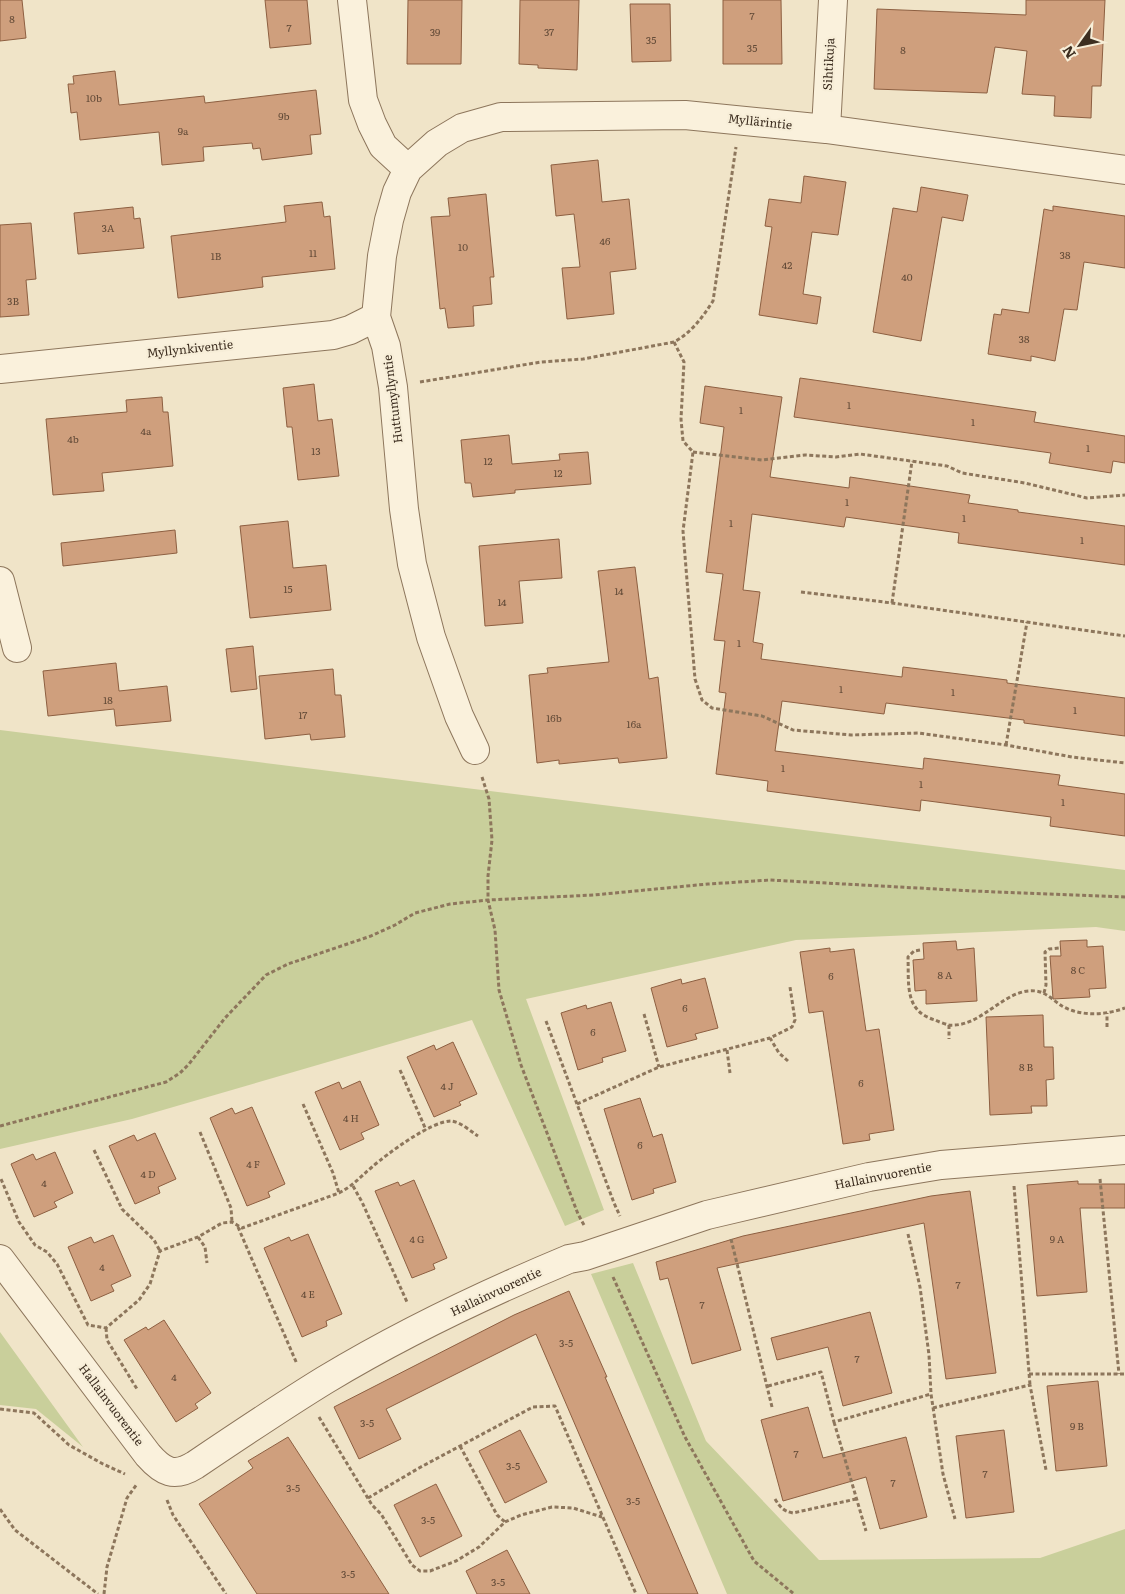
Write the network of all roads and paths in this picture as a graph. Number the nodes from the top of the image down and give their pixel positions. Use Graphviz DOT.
graph roads {
  1 [pos="352,0"];
  2 [pos="833,0"];
  3 [pos="740,119"];
  4 [pos="826,128"];
  5 [pos="408,169"];
  6 [pos="1125,170"];
  7 [pos="376,317"];
  8 [pos="674,342"];
  9 [pos="0,369"];
  10 [pos="393,387"];
  11 [pos="693,452"];
  12 [pos="912,461"];
  13 [pos="1125,495"];
  14 [pos="0,581"];
  15 [pos="801,592"];
  16 [pos="892,603"];
  17 [pos="1026,622"];
  18 [pos="1125,636"];
  19 [pos="17,648"];
  20 [pos="1006,745"];
  21 [pos="474,750"];
  22 [pos="1125,764"];
  23 [pos="1125,897"];
  24 [pos="488,900"];
  25 [pos="1058,948"];
  26 [pos="920,950"];
  27 [pos="790,987"];
  28 [pos="1044,993"];
  29 [pos="1125,1008"];
  30 [pos="1107,1013"];
  31 [pos="644,1014"];
  32 [pos="546,1021"];
  33 [pos="949,1025"];
  34 [pos="1107,1027"];
  35 [pos="770,1038"];
  36 [pos="949,1040"];
  37 [pos="727,1050"];
  38 [pos="788,1061"];
  39 [pos="658,1067"];
  40 [pos="400,1070"];
  41 [pos="730,1073"];
  42 [pos="303,1104"];
  43 [pos="577,1104"];
  44 [pos="0,1126"];
  45 [pos="426,1130"];
  46 [pos="200,1132"];
  47 [pos="478,1136"];
  48 [pos="94,1150"];
  49 [pos="1125,1150"];
  50 [pos="1100,1175"];
  51 [pos="1,1179"];
  52 [pos="1014,1183"];
  53 [pos="353,1186"];
  54 [pos="339,1193"];
  55 [pos="622,1219"];
  56 [pos="232,1222"];
  57 [pos="238,1225"];
  58 [pos="588,1228"];
  59 [pos="908,1234"];
  60 [pos="730,1235"];
  61 [pos="198,1237"];
  62 [pos="35,1245"];
  63 [pos="160,1251"];
  64 [pos="29,1252"];
  65 [pos="0,1258"];
  66 [pos="208,1263"];
  67 [pos="610,1272"];
  68 [pos="404,1297"];
  69 [pos="106,1328"];
  70 [pos="300,1371"];
  71 [pos="1029,1374"];
  72 [pos="1120,1374"];
  73 [pos="1125,1374"];
  74 [pos="1030,1384"];
  75 [pos="768,1386"];
  76 [pos="931,1394"];
  77 [pos="140,1395"];
  78 [pos="772,1407"];
  79 [pos="933,1408"];
  80 [pos="0,1409"];
  81 [pos="318,1416"];
  82 [pos="834,1422"];
  83 [pos="460,1446"];
  84 [pos="1046,1470"];
  85 [pos="131,1476"];
  86 [pos="138,1483"];
  87 [pos="166,1492"];
  88 [pos="368,1498"];
  89 [pos="856,1498"];
  90 [pos="775,1499"];
  91 [pos="0,1509"];
  92 [pos="602,1517"];
  93 [pos="956,1519"];
  94 [pos="505,1522"];
  95 [pos="866,1531"];
  96 [pos="98,1594"];
  97 [pos="104,1594"];
  98 [pos="226,1594"];
  99 [pos="636,1594"];
  100 [pos="794,1594"];
  1 -- 5 [label="street"];
  2 -- 4 [label="street, Sihtikuja"];
  3 -- 4 [label="street, Myllärintie"];
  3 -- 5 [label="street, Myllärintie"];
  3 -- 8 [label="path"];
  4 -- 6 [label="street, Myllärintie"];
  5 -- 7 [label="street, Huttumyllyntie"];
  7 -- 9 [label="street, Myllynkiventie"];
  7 -- 10 [label="street, Huttumyllyntie"];
  8 -- 10 [label="path"];
  8 -- 11 [label="path"];
  10 -- 21 [label="street, Huttumyllyntie"];
  11 -- 12 [label="path"];
  11 -- 20 [label="path"];
  12 -- 13 [label="path"];
  12 -- 16 [label="path"];
  14 -- 19 [label="street"];
  15 -- 16 [label="path"];
  16 -- 17 [label="path"];
  17 -- 18 [label="path"];
  17 -- 20 [label="path"];
  20 -- 22 [label="path"];
  21 -- 24 [label="path"];
  23 -- 24 [label="path"];
  24 -- 44 [label="path"];
  24 -- 58 [label="path"];
  25 -- 28 [label="path"];
  26 -- 33 [label="path"];
  27 -- 35 [label="path"];
  28 -- 30 [label="path"];
  28 -- 33 [label="path"];
  29 -- 30 [label="path"];
  30 -- 34 [label="path"];
  31 -- 39 [label="path"];
  32 -- 43 [label="path"];
  33 -- 36 [label="path"];
  35 -- 37 [label="path"];
  35 -- 38 [label="path"];
  37 -- 39 [label="path"];
  37 -- 41 [label="path"];
  39 -- 43 [label="path"];
  40 -- 45 [label="path"];
  42 -- 54 [label="path"];
  43 -- 55 [label="path"];
  45 -- 47 [label="path"];
  45 -- 53 [label="path"];
  46 -- 56 [label="path"];
  48 -- 63 [label="path"];
  49 -- 65 [label="street, Hallainvuorentie"];
  50 -- 72 [label="path"];
  51 -- 62 [label="path"];
  52 -- 71 [label="path"];
  53 -- 54 [label="path"];
  53 -- 68 [label="path"];
  54 -- 57 [label="path"];
  56 -- 57 [label="path"];
  56 -- 61 [label="path"];
  57 -- 70 [label="path"];
  59 -- 76 [label="path"];
  60 -- 75 [label="path"];
  61 -- 63 [label="path"];
  61 -- 66 [label="path"];
  62 -- 64 [label="path"];
  62 -- 69 [label="path"];
  63 -- 69 [label="path"];
  67 -- 100 [label="path"];
  69 -- 77 [label="path"];
  71 -- 72 [label="path"];
  71 -- 74 [label="path"];
  72 -- 73 [label="path"];
  74 -- 79 [label="path"];
  74 -- 84 [label="path"];
  75 -- 78 [label="path"];
  75 -- 82 [label="path"];
  76 -- 79 [label="path"];
  76 -- 82 [label="path"];
  79 -- 93 [label="path"];
  80 -- 85 [label="path"];
  81 -- 88 [label="path"];
  82 -- 89 [label="path"];
  83 -- 88 [label="path"];
  83 -- 92 [label="path"];
  83 -- 94 [label="path"];
  86 -- 97 [label="path"];
  87 -- 98 [label="path"];
  88 -- 94 [label="path"];
  89 -- 90 [label="path"];
  89 -- 95 [label="path"];
  91 -- 96 [label="path"];
  92 -- 94 [label="path"];
  92 -- 99 [label="path"];
}
